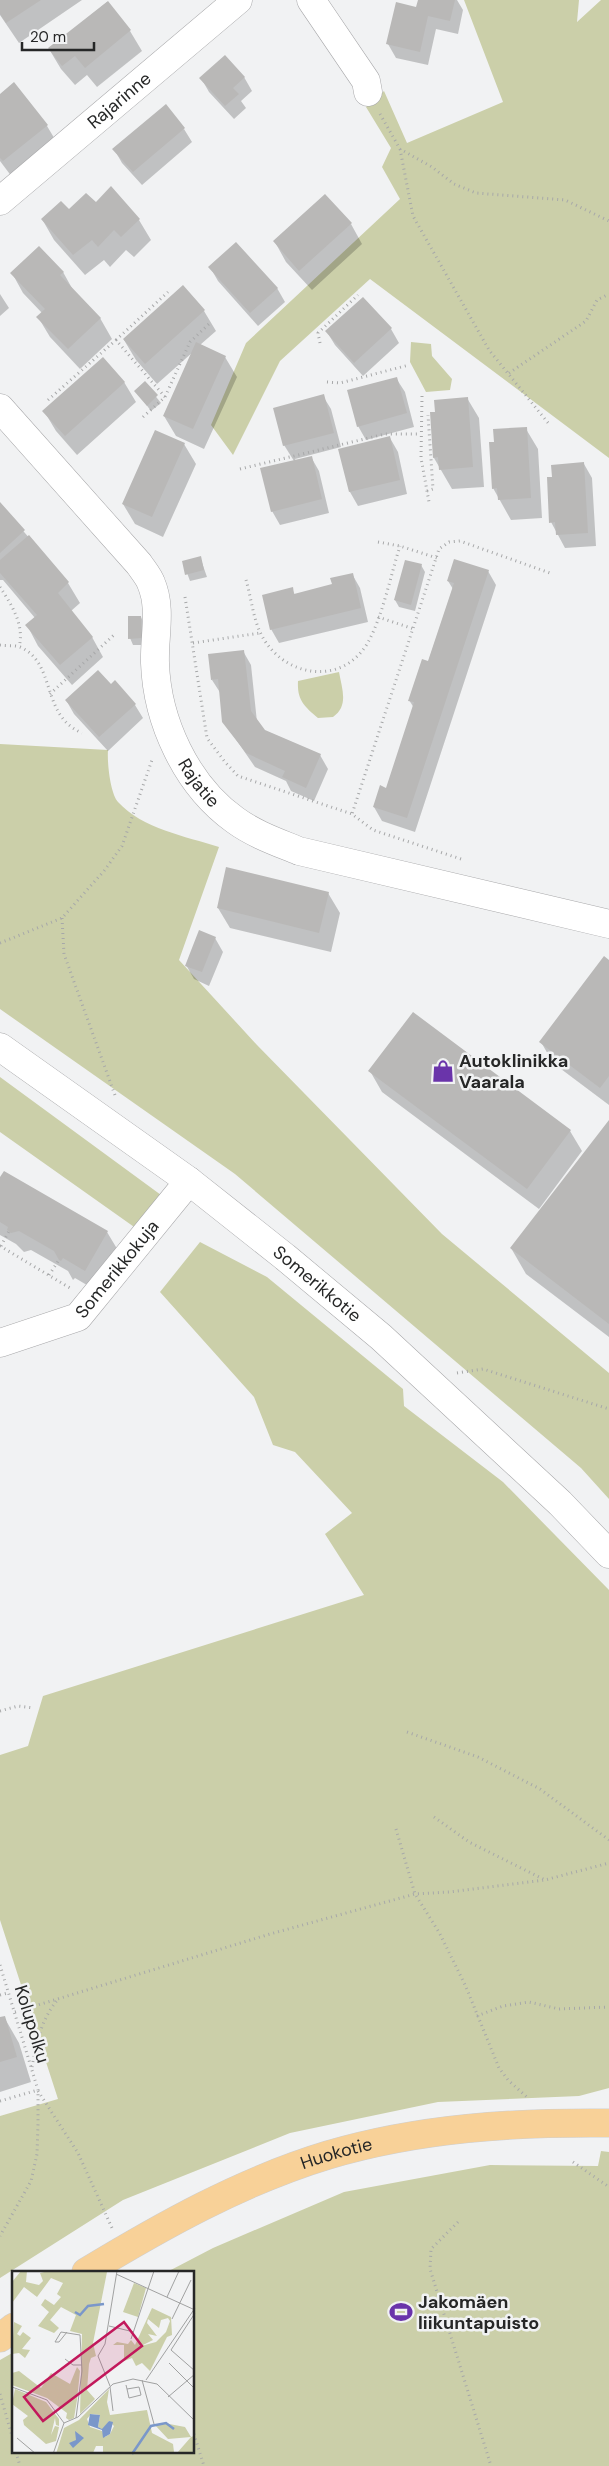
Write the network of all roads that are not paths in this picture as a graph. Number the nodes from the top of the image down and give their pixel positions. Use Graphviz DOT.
graph roads {
  1 [pos="238,0"];
  2 [pos="311,0"];
  3 [pos="368,92"];
  4 [pos="0,202"];
  5 [pos="0,408"];
  6 [pos="609,924"];
  7 [pos="0,1047"];
  8 [pos="189,1180"];
  9 [pos="0,1343"];
  10 [pos="609,1554"];
  11 [pos="609,2123"];
  12 [pos="88,2271"];
  13 [pos="12,2308"];
  14 [pos="0,2314"];
  15 [pos="12,2329"];
  16 [pos="0,2338"];
  1 -- 4 [label="street, Rajarinne"];
  2 -- 3 [label="street"];
  5 -- 6 [label="street, Rajatie"];
  7 -- 8 [label="street, Somerikkotie"];
  8 -- 9 [label="street, Somerikkokuja"];
  8 -- 10 [label="street, Somerikkotie"];
  11 -- 12 [label="main road, Huokotie"];
  13 -- 14 [label="main road"];
  15 -- 16 [label="main road"];
}
